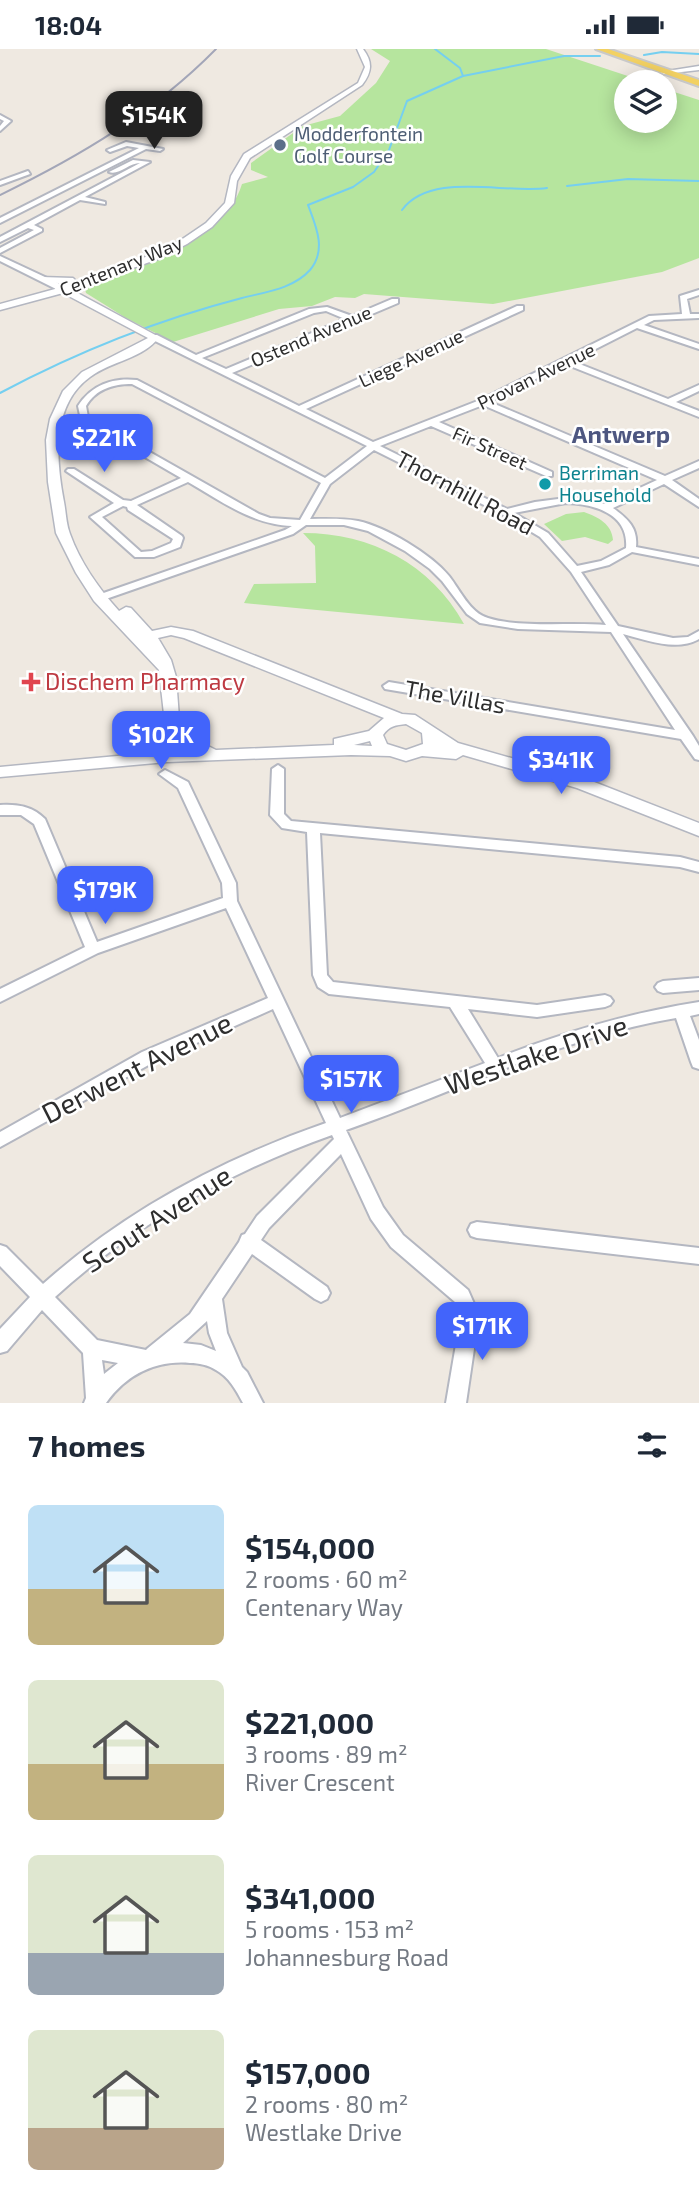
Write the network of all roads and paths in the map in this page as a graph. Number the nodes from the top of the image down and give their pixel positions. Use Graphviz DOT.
graph roads {
  1 [pos="360,49"];
  2 [pos="600,49"];
  3 [pos="619,49"];
  4 [pos="649,59"];
  5 [pos="699,68"];
  6 [pos="658,70"];
  7 [pos="679,70"];
  8 [pos="677,76"];
  9 [pos="699,77"];
  10 [pos="699,83"];
  11 [pos="0,117"];
  12 [pos="0,129"];
  13 [pos="145,147"];
  14 [pos="160,149"];
  15 [pos="110,150"];
  16 [pos="83,166"];
  17 [pos="100,170"];
  18 [pos="112,172"];
  19 [pos="28,173"];
  20 [pos="127,174"];
  21 [pos="144,177"];
  22 [pos="0,183"];
  23 [pos="231,189"];
  24 [pos="37,190"];
  25 [pos="54,193"];
  26 [pos="80,199"];
  27 [pos="103,203"];
  28 [pos="1,220"];
  29 [pos="29,225"];
  30 [pos="0,240"];
  31 [pos="1,250"];
  32 [pos="0,260"];
  33 [pos="39,279"];
  34 [pos="88,280"];
  35 [pos="60,290"];
  36 [pos="699,292"];
  37 [pos="31,298"];
  38 [pos="78,298"];
  39 [pos="395,301"];
  40 [pos="0,307"];
  41 [pos="520,308"];
  42 [pos="687,315"];
  43 [pos="699,316"];
  44 [pos="352,319"];
  45 [pos="638,326"];
  46 [pos="149,334"];
  47 [pos="699,347"];
  48 [pos="197,357"];
  49 [pos="567,362"];
  50 [pos="227,372"];
  51 [pos="699,388"];
  52 [pos="668,402"];
  53 [pos="483,403"];
  54 [pos="302,408"];
  55 [pos="699,414"];
  56 [pos="431,422"];
  57 [pos="374,445"];
  58 [pos="699,464"];
  59 [pos="71,471"];
  60 [pos="549,474"];
  61 [pos="189,478"];
  62 [pos="665,480"];
  63 [pos="326,482"];
  64 [pos="699,503"];
  65 [pos="127,504"];
  66 [pos="607,507"];
  67 [pos="506,512"];
  68 [pos="303,523"];
  69 [pos="631,549"];
  70 [pos="699,562"];
  71 [pos="575,570"];
  72 [pos="106,599"];
  73 [pos="616,629"];
  74 [pos="699,634"];
  75 [pos="150,636"];
  76 [pos="165,668"];
  77 [pos="389,686"];
  78 [pos="368,705"];
  79 [pos="173,716"];
  80 [pos="400,719"];
  81 [pos="379,730"];
  82 [pos="432,735"];
  83 [pos="687,736"];
  84 [pos="319,748"];
  85 [pos="209,751"];
  86 [pos="424,751"];
  87 [pos="387,752"];
  88 [pos="168,754"];
  89 [pos="699,756"];
  90 [pos="278,769"];
  91 [pos="0,770"];
  92 [pos="165,774"];
  93 [pos="0,810"];
  94 [pos="668,818"];
  95 [pos="313,827"];
  96 [pos="699,830"];
  97 [pos="699,867"];
  98 [pos="230,901"];
  99 [pos="93,949"];
  100 [pos="699,984"];
  101 [pos="663,987"];
  102 [pos="0,996"];
  103 [pos="276,1001"];
  104 [pos="605,1001"];
  105 [pos="455,1002"];
  106 [pos="699,1008"];
  107 [pos="681,1011"];
  108 [pos="699,1062"];
  109 [pos="495,1066"];
  110 [pos="340,1134"];
  111 [pos="0,1140"];
  112 [pos="477,1230"];
  113 [pos="248,1241"];
  114 [pos="0,1253"];
  115 [pos="699,1256"];
  116 [pos="321,1293"];
  117 [pos="41,1299"];
  118 [pos="213,1300"];
  119 [pos="0,1345"];
  120 [pos="92,1349"];
  121 [pos="149,1355"];
  122 [pos="234,1372"];
  123 [pos="95,1401"];
  124 [pos="253,1403"];
  125 [pos="456,1403"];
  1 -- 23 [label="main road, Centenary Way"];
  2 -- 6 [label="main road"];
  3 -- 4 [label="main road"];
  4 -- 5 [label="main road"];
  4 -- 7 [label="main road"];
  5 -- 7 [label="street"];
  7 -- 9 [label="main road"];
  8 -- 10 [label="main road"];
  11 -- 12 [label="street"];
  13 -- 14 [label="street"];
  13 -- 15 [label="street"];
  13 -- 17 [label="street"];
  16 -- 17 [label="street"];
  17 -- 18 [label="street"];
  17 -- 25 [label="street"];
  18 -- 20 [label="street"];
  18 -- 20 [label="street"];
  19 -- 22 [label="street"];
  20 -- 21 [label="street"];
  20 -- 26 [label="street"];
  23 -- 34 [label="street, Centenary Way"];
  24 -- 25 [label="street"];
  25 -- 26 [label="street"];
  25 -- 28 [label="street"];
  26 -- 27 [label="street"];
  26 -- 29 [label="street"];
  28 -- 29 [label="street"];
  29 -- 30 [label="street"];
  29 -- 31 [label="street"];
  32 -- 33 [label="street"];
  33 -- 34 [label="street"];
  33 -- 35 [label="street"];
  33 -- 37 [label="street"];
  34 -- 35 [label="street, Centenary Way"];
  34 -- 38 [label="street"];
  35 -- 37 [label="street, Centenary Way"];
  35 -- 38 [label="street"];
  36 -- 42 [label="street"];
  37 -- 38 [label="street"];
  37 -- 40 [label="street, Centenary Way"];
  38 -- 46 [label="street"];
  39 -- 44 [label="street, Ostend Avenue"];
  41 -- 54 [label="street, Liege Avenue"];
  42 -- 43 [label="street, Provan Avenue"];
  42 -- 45 [label="street, Provan Avenue"];
  44 -- 48 [label="street"];
  44 -- 50 [label="street, Ostend Avenue"];
  45 -- 47 [label="street"];
  45 -- 49 [label="street, Provan Avenue"];
  46 -- 48 [label="street, Thornhill Road"];
  46 -- 72 [label="street"];
  48 -- 50 [label="street, Thornhill Road"];
  49 -- 52 [label="street"];
  49 -- 53 [label="street, Provan Avenue"];
  50 -- 54 [label="street, Thornhill Road"];
  51 -- 52 [label="street"];
  52 -- 55 [label="street"];
  53 -- 56 [label="street, Provan Avenue"];
  53 -- 62 [label="street"];
  54 -- 57 [label="street, Thornhill Road"];
  56 -- 57 [label="street, Provan Avenue"];
  56 -- 60 [label="street, Fir Street"];
  57 -- 63 [label="street, Provan Avenue"];
  57 -- 67 [label="street, Thornhill Road"];
  58 -- 62 [label="street"];
  59 -- 65 [label="street"];
  61 -- 63 [label="street"];
  61 -- 65 [label="street"];
  61 -- 68 [label="street"];
  62 -- 64 [label="street"];
  62 -- 66 [label="street"];
  63 -- 68 [label="street"];
  65 -- 65 [label="street"];
  66 -- 67 [label="street"];
  66 -- 69 [label="street"];
  67 -- 71 [label="street, Thornhill Road"];
  68 -- 72 [label="street"];
  68 -- 73 [label="street"];
  69 -- 70 [label="street"];
  69 -- 71 [label="street"];
  71 -- 73 [label="street, Thornhill Road"];
  72 -- 75 [label="street"];
  72 -- 76 [label="street"];
  73 -- 74 [label="street"];
  73 -- 83 [label="street, Thornhill Road"];
  75 -- 76 [label="street"];
  75 -- 78 [label="street"];
  76 -- 79 [label="street"];
  77 -- 83 [label="street, The Villas"];
  78 -- 80 [label="street"];
  78 -- 81 [label="street"];
  79 -- 85 [label="street"];
  79 -- 88 [label="street"];
  80 -- 81 [label="street"];
  80 -- 82 [label="street"];
  81 -- 84 [label="street"];
  81 -- 87 [label="street"];
  82 -- 86 [label="street"];
  82 -- 94 [label="street"];
  83 -- 89 [label="street, Thornhill Road"];
  84 -- 85 [label="street"];
  84 -- 87 [label="street"];
  84 -- 88 [label="street"];
  85 -- 88 [label="street"];
  86 -- 87 [label="street"];
  86 -- 94 [label="street"];
  88 -- 91 [label="street"];
  90 -- 95 [label="street"];
  92 -- 98 [label="street"];
  93 -- 99 [label="street"];
  94 -- 96 [label="street"];
  95 -- 97 [label="street"];
  95 -- 105 [label="street"];
  98 -- 99 [label="street"];
  98 -- 103 [label="street"];
  99 -- 102 [label="street"];
  100 -- 101 [label="street"];
  103 -- 110 [label="street"];
  103 -- 111 [label="street, Derwent Avenue"];
  104 -- 105 [label="street"];
  105 -- 109 [label="street"];
  106 -- 107 [label="street, Westlake Drive"];
  107 -- 108 [label="street"];
  107 -- 109 [label="street, Westlake Drive"];
  109 -- 110 [label="street, Westlake Drive"];
  110 -- 113 [label="street, Westlake Drive"];
  110 -- 117 [label="street, Scout Avenue"];
  110 -- 125 [label="street"];
  112 -- 115 [label="street"];
  113 -- 116 [label="street"];
  113 -- 118 [label="street, Westlake Drive"];
  114 -- 117 [label="street"];
  117 -- 119 [label="street, Scout Avenue"];
  117 -- 120 [label="street"];
  118 -- 121 [label="street, Westlake Drive"];
  118 -- 122 [label="street"];
  120 -- 121 [label="street"];
  120 -- 123 [label="street"];
  121 -- 122 [label="street"];
  121 -- 123 [label="street, Westlake Drive"];
  122 -- 124 [label="street"];
}
